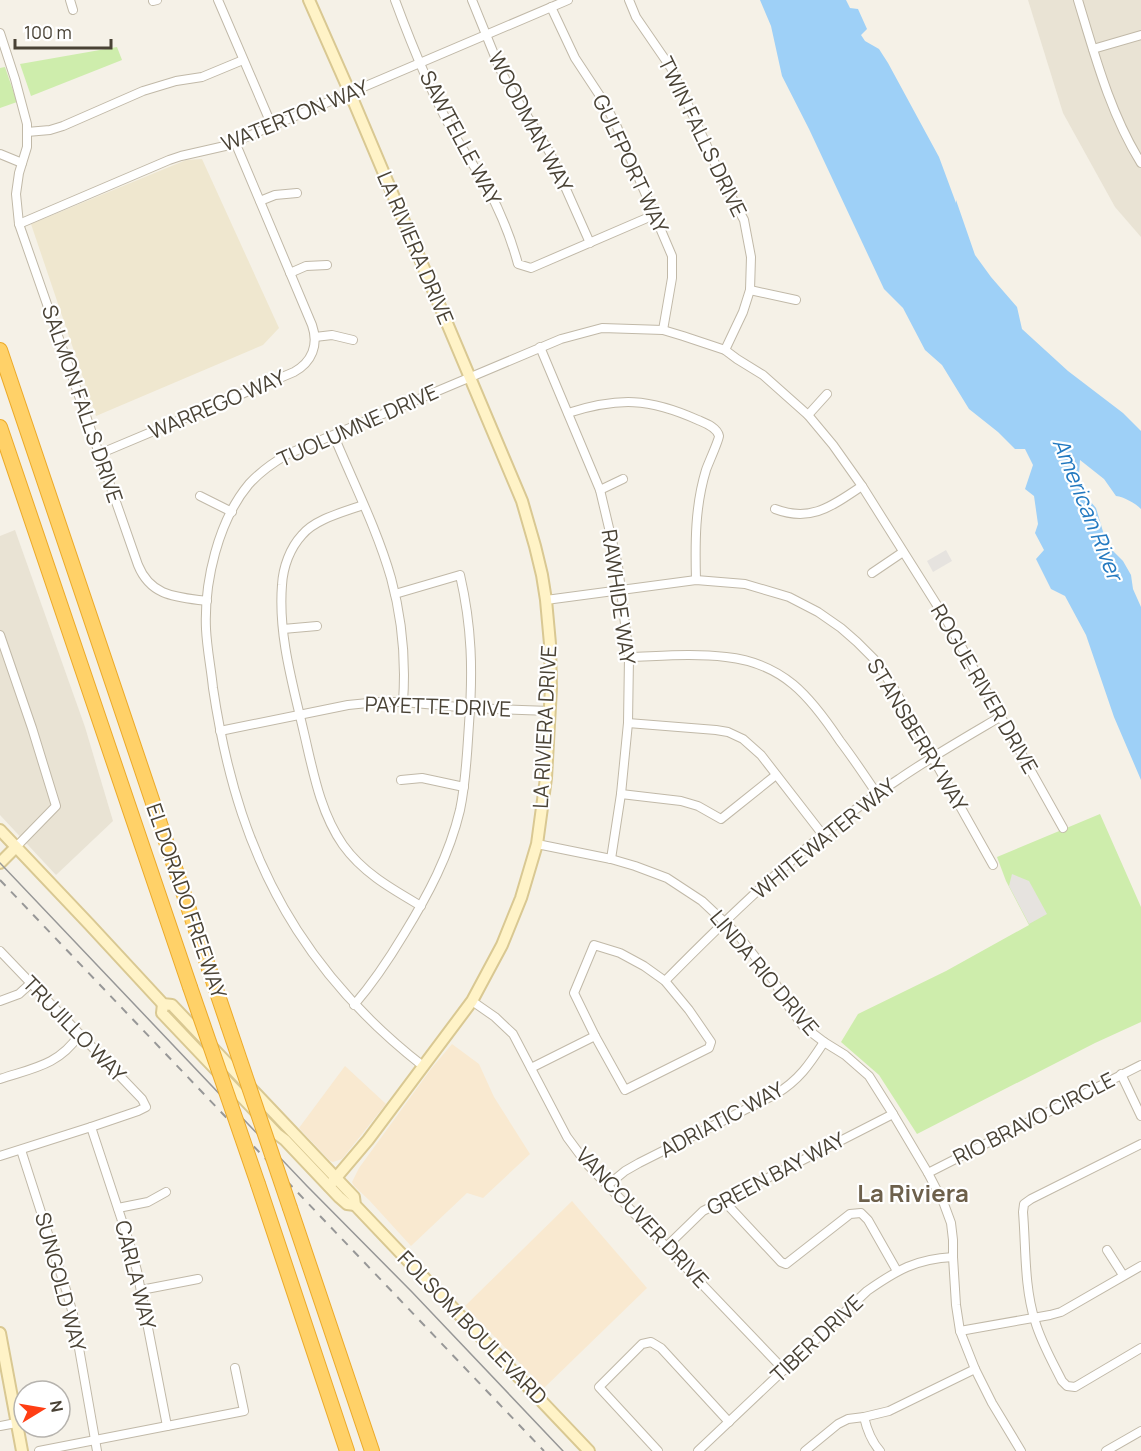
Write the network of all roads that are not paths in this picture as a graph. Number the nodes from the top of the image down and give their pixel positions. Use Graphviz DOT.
graph roads {
  1 [pos="70,0"];
  2 [pos="218,0"];
  3 [pos="309,0"];
  4 [pos="395,0"];
  5 [pos="472,0"];
  6 [pos="568,0"];
  7 [pos="629,0"];
  8 [pos="1078,0"];
  9 [pos="551,7"];
  10 [pos="74,10"];
  11 [pos="0,33"];
  12 [pos="485,35"];
  13 [pos="1141,35"];
  14 [pos="1093,49"];
  15 [pos="243,60"];
  16 [pos="420,63"];
  17 [pos="350,93"];
  18 [pos="272,126"];
  19 [pos="27,132"];
  20 [pos="235,142"];
  21 [pos="0,154"];
  22 [pos="22,163"];
  23 [pos="1141,164"];
  24 [pos="297,193"];
  25 [pos="260,201"];
  26 [pos="654,214"];
  27 [pos="19,224"];
  28 [pos="590,243"];
  29 [pos="327,265"];
  30 [pos="290,273"];
  31 [pos="750,290"];
  32 [pos="796,300"];
  33 [pos="663,330"];
  34 [pos="315,337"];
  35 [pos="353,340"];
  36 [pos="540,347"];
  37 [pos="0,350"];
  38 [pos="725,350"];
  39 [pos="470,378"];
  40 [pos="827,394"];
  41 [pos="568,413"];
  42 [pos="808,416"];
  43 [pos="0,427"];
  44 [pos="334,436"];
  45 [pos="99,454"];
  46 [pos="624,479"];
  47 [pos="862,486"];
  48 [pos="600,489"];
  49 [pos="200,496"];
  50 [pos="363,505"];
  51 [pos="775,509"];
  52 [pos="232,512"];
  53 [pos="903,552"];
  54 [pos="872,573"];
  55 [pos="696,580"];
  56 [pos="622,590"];
  57 [pos="395,594"];
  58 [pos="546,600"];
  59 [pos="207,601"];
  60 [pos="317,626"];
  61 [pos="283,629"];
  62 [pos="0,635"];
  63 [pos="629,657"];
  64 [pos="404,702"];
  65 [pos="470,708"];
  66 [pos="550,711"];
  67 [pos="300,715"];
  68 [pos="1000,717"];
  69 [pos="628,723"];
  70 [pos="220,731"];
  71 [pos="932,757"];
  72 [pos="776,775"];
  73 [pos="401,780"];
  74 [pos="464,787"];
  75 [pos="621,794"];
  76 [pos="877,794"];
  77 [pos="1063,828"];
  78 [pos="0,830"];
  79 [pos="823,835"];
  80 [pos="537,844"];
  81 [pos="16,847"];
  82 [pos="611,859"];
  83 [pos="0,863"];
  84 [pos="993,865"];
  85 [pos="421,906"];
  86 [pos="724,921"];
  87 [pos="0,951"];
  88 [pos="665,981"];
  89 [pos="31,983"];
  90 [pos="0,1001"];
  91 [pos="472,1001"];
  92 [pos="354,1005"];
  93 [pos="79,1035"];
  94 [pos="595,1036"];
  95 [pos="824,1042"];
  96 [pos="1141,1065"];
  97 [pos="423,1066"];
  98 [pos="531,1068"];
  99 [pos="1121,1074"];
  100 [pos="0,1079"];
  101 [pos="893,1114"];
  102 [pos="1141,1116"];
  103 [pos="91,1127"];
  104 [pos="1141,1144"];
  105 [pos="21,1149"];
  106 [pos="0,1156"];
  107 [pos="928,1173"];
  108 [pos="333,1182"];
  109 [pos="608,1185"];
  110 [pos="166,1192"];
  111 [pos="723,1200"];
  112 [pos="118,1208"];
  113 [pos="667,1246"];
  114 [pos="1107,1250"];
  115 [pos="953,1257"];
  116 [pos="1141,1266"];
  117 [pos="897,1271"];
  118 [pos="1123,1275"];
  119 [pos="198,1279"];
  120 [pos="141,1290"];
  121 [pos="1034,1318"];
  122 [pos="960,1330"];
  123 [pos="0,1333"];
  124 [pos="1,1346"];
  125 [pos="1141,1348"];
  126 [pos="235,1368"];
  127 [pos="975,1369"];
  128 [pos="784,1370"];
  129 [pos="12,1402"];
  130 [pos="864,1417"];
  131 [pos="729,1422"];
  132 [pos="167,1426"];
  133 [pos="1141,1431"];
  134 [pos="95,1440"];
  135 [pos="39,1451"];
  136 [pos="97,1451"];
  137 [pos="347,1451"];
  138 [pos="372,1451"];
  139 [pos="589,1451"];
  140 [pos="658,1451"];
  141 [pos="698,1451"];
  142 [pos="805,1451"];
  143 [pos="880,1451"];
  144 [pos="1021,1451"];
  145 [pos="1106,1451"];
  1 -- 10 [label="street"];
  2 -- 15 [label="street"];
  3 -- 17 [label="street, LA RIVIERA DRIVE"];
  4 -- 16 [label="street, SAWTELLE WAY"];
  5 -- 12 [label="street, WOODMAN WAY"];
  6 -- 9 [label="street, WATERTON WAY"];
  7 -- 31 [label="street, TWIN FALLS DRIVE"];
  8 -- 14 [label="street"];
  9 -- 12 [label="street, WATERTON WAY"];
  9 -- 26 [label="street, GULFPORT WAY"];
  11 -- 19 [label="street, SALMON FALLS DRIVE"];
  12 -- 16 [label="street, WATERTON WAY"];
  12 -- 28 [label="street, WOODMAN WAY"];
  13 -- 14 [label="street"];
  14 -- 23 [label="street"];
  15 -- 18 [label="street"];
  15 -- 19 [label="street"];
  16 -- 17 [label="street, WATERTON WAY"];
  16 -- 28 [label="street, SAWTELLE WAY"];
  17 -- 18 [label="street, WATERTON WAY"];
  17 -- 39 [label="street, LA RIVIERA DRIVE"];
  18 -- 20 [label="street, WATERTON WAY"];
  19 -- 22 [label="street, SALMON FALLS DRIVE"];
  20 -- 25 [label="street"];
  20 -- 27 [label="street, WATERTON WAY"];
  21 -- 22 [label="street"];
  22 -- 27 [label="street, SALMON FALLS DRIVE"];
  24 -- 25 [label="street"];
  25 -- 30 [label="street"];
  26 -- 28 [label="street"];
  26 -- 33 [label="street, GULFPORT WAY"];
  27 -- 45 [label="street, SALMON FALLS DRIVE"];
  29 -- 30 [label="street"];
  30 -- 34 [label="street"];
  31 -- 32 [label="street"];
  31 -- 38 [label="street, TWIN FALLS DRIVE"];
  33 -- 36 [label="street, ROGUE RIVER DRIVE"];
  33 -- 38 [label="street, ROGUE RIVER DRIVE"];
  34 -- 35 [label="street"];
  34 -- 45 [label="street, WARREGO WAY"];
  36 -- 39 [label="street, ROGUE RIVER DRIVE"];
  36 -- 41 [label="street, RAWHIDE WAY"];
  37 -- 138 [label="highway, EL DORADO FREEWAY, bridge"];
  38 -- 42 [label="street, ROGUE RIVER DRIVE"];
  39 -- 44 [label="street, TUOLUMNE DRIVE"];
  39 -- 58 [label="street, LA RIVIERA DRIVE"];
  40 -- 42 [label="street"];
  41 -- 48 [label="street, RAWHIDE WAY"];
  41 -- 55 [label="street"];
  42 -- 47 [label="street, ROGUE RIVER DRIVE"];
  43 -- 137 [label="highway, EL DORADO FREEWAY, bridge"];
  44 -- 50 [label="street"];
  44 -- 52 [label="street, TUOLUMNE DRIVE"];
  45 -- 59 [label="street, SALMON FALLS DRIVE"];
  46 -- 48 [label="street"];
  47 -- 51 [label="street"];
  47 -- 53 [label="street, ROGUE RIVER DRIVE"];
  48 -- 56 [label="street, RAWHIDE WAY"];
  49 -- 52 [label="street"];
  50 -- 57 [label="street"];
  50 -- 61 [label="street"];
  52 -- 59 [label="street, TUOLUMNE DRIVE"];
  53 -- 54 [label="street"];
  53 -- 68 [label="street, ROGUE RIVER DRIVE"];
  55 -- 56 [label="street, STANSBERRY WAY"];
  55 -- 71 [label="street, STANSBERRY WAY"];
  56 -- 58 [label="street, STANSBERRY WAY"];
  56 -- 63 [label="street, RAWHIDE WAY"];
  57 -- 64 [label="street"];
  57 -- 65 [label="street"];
  58 -- 66 [label="street, LA RIVIERA DRIVE"];
  59 -- 70 [label="street, TUOLUMNE DRIVE"];
  60 -- 61 [label="street"];
  61 -- 67 [label="street"];
  62 -- 81 [label="street"];
  63 -- 69 [label="street, RAWHIDE WAY"];
  63 -- 76 [label="street"];
  64 -- 65 [label="street, PAYETTE DRIVE"];
  64 -- 67 [label="street, PAYETTE DRIVE"];
  65 -- 66 [label="street, PAYETTE DRIVE"];
  65 -- 74 [label="street"];
  66 -- 80 [label="street, LA RIVIERA DRIVE"];
  67 -- 70 [label="street, PAYETTE DRIVE"];
  67 -- 85 [label="street"];
  68 -- 71 [label="street, WHITEWATER WAY"];
  68 -- 77 [label="street, ROGUE RIVER DRIVE"];
  69 -- 72 [label="street"];
  69 -- 75 [label="street, RAWHIDE WAY"];
  70 -- 92 [label="street, TUOLUMNE DRIVE"];
  71 -- 76 [label="street, WHITEWATER WAY"];
  71 -- 84 [label="street, STANSBERRY WAY"];
  72 -- 75 [label="street"];
  72 -- 79 [label="street"];
  73 -- 74 [label="street"];
  74 -- 85 [label="street"];
  75 -- 82 [label="street, RAWHIDE WAY"];
  76 -- 79 [label="street, WHITEWATER WAY"];
  78 -- 81 [label="street, FOLSOM BOULEVARD"];
  79 -- 86 [label="street, WHITEWATER WAY"];
  80 -- 82 [label="street, LINDA RIO DRIVE"];
  80 -- 91 [label="street, LA RIVIERA DRIVE"];
  81 -- 83 [label="street"];
  81 -- 108 [label="street, FOLSOM BOULEVARD"];
  82 -- 86 [label="street, LINDA RIO DRIVE"];
  85 -- 92 [label="street"];
  86 -- 88 [label="street, WHITEWATER WAY"];
  86 -- 95 [label="street, LINDA RIO DRIVE"];
  87 -- 89 [label="street, TRUJILLO WAY"];
  88 -- 94 [label="street"];
  88 -- 94 [label="street"];
  89 -- 90 [label="street"];
  89 -- 93 [label="street, TRUJILLO WAY"];
  91 -- 97 [label="street, LA RIVIERA DRIVE"];
  91 -- 98 [label="street, VANCOUVER DRIVE"];
  92 -- 97 [label="street, TUOLUMNE DRIVE"];
  93 -- 100 [label="street"];
  93 -- 103 [label="street, TRUJILLO WAY"];
  94 -- 98 [label="street"];
  95 -- 101 [label="street, LINDA RIO DRIVE"];
  95 -- 109 [label="street, ADRIATIC WAY"];
  96 -- 99 [label="street, RIO BRAVO CIRCLE"];
  97 -- 108 [label="street, LA RIVIERA DRIVE"];
  98 -- 109 [label="street, VANCOUVER DRIVE"];
  99 -- 102 [label="street"];
  99 -- 107 [label="street, RIO BRAVO CIRCLE"];
  101 -- 107 [label="street, LINDA RIO DRIVE"];
  101 -- 111 [label="street, GREEN BAY WAY"];
  103 -- 105 [label="street"];
  103 -- 112 [label="street, CARLA WAY"];
  104 -- 121 [label="street"];
  105 -- 106 [label="street"];
  105 -- 134 [label="street, SUNGOLD WAY"];
  107 -- 115 [label="street, LINDA RIO DRIVE"];
  108 -- 139 [label="street, FOLSOM BOULEVARD"];
  109 -- 113 [label="street, VANCOUVER DRIVE"];
  110 -- 112 [label="street"];
  111 -- 113 [label="street, GREEN BAY WAY"];
  111 -- 117 [label="street"];
  112 -- 120 [label="street, CARLA WAY"];
  113 -- 128 [label="street, VANCOUVER DRIVE"];
  114 -- 118 [label="street"];
  115 -- 117 [label="street, TIBER DRIVE"];
  115 -- 122 [label="street, LINDA RIO DRIVE"];
  116 -- 118 [label="street"];
  117 -- 128 [label="street, TIBER DRIVE"];
  118 -- 121 [label="street"];
  119 -- 120 [label="street"];
  120 -- 132 [label="street, CARLA WAY"];
  121 -- 122 [label="street"];
  121 -- 125 [label="street"];
  122 -- 127 [label="street, LINDA RIO DRIVE"];
  123 -- 124 [label="street"];
  124 -- 129 [label="street"];
  126 -- 132 [label="street"];
  127 -- 130 [label="street"];
  127 -- 144 [label="street, LINDA RIO DRIVE"];
  128 -- 131 [label="street, TIBER DRIVE"];
  130 -- 142 [label="street"];
  130 -- 143 [label="street"];
  131 -- 140 [label="street"];
  131 -- 141 [label="street, TIBER DRIVE"];
  132 -- 134 [label="street"];
  133 -- 145 [label="street"];
  134 -- 135 [label="street"];
  134 -- 136 [label="street, SUNGOLD WAY"];
}
